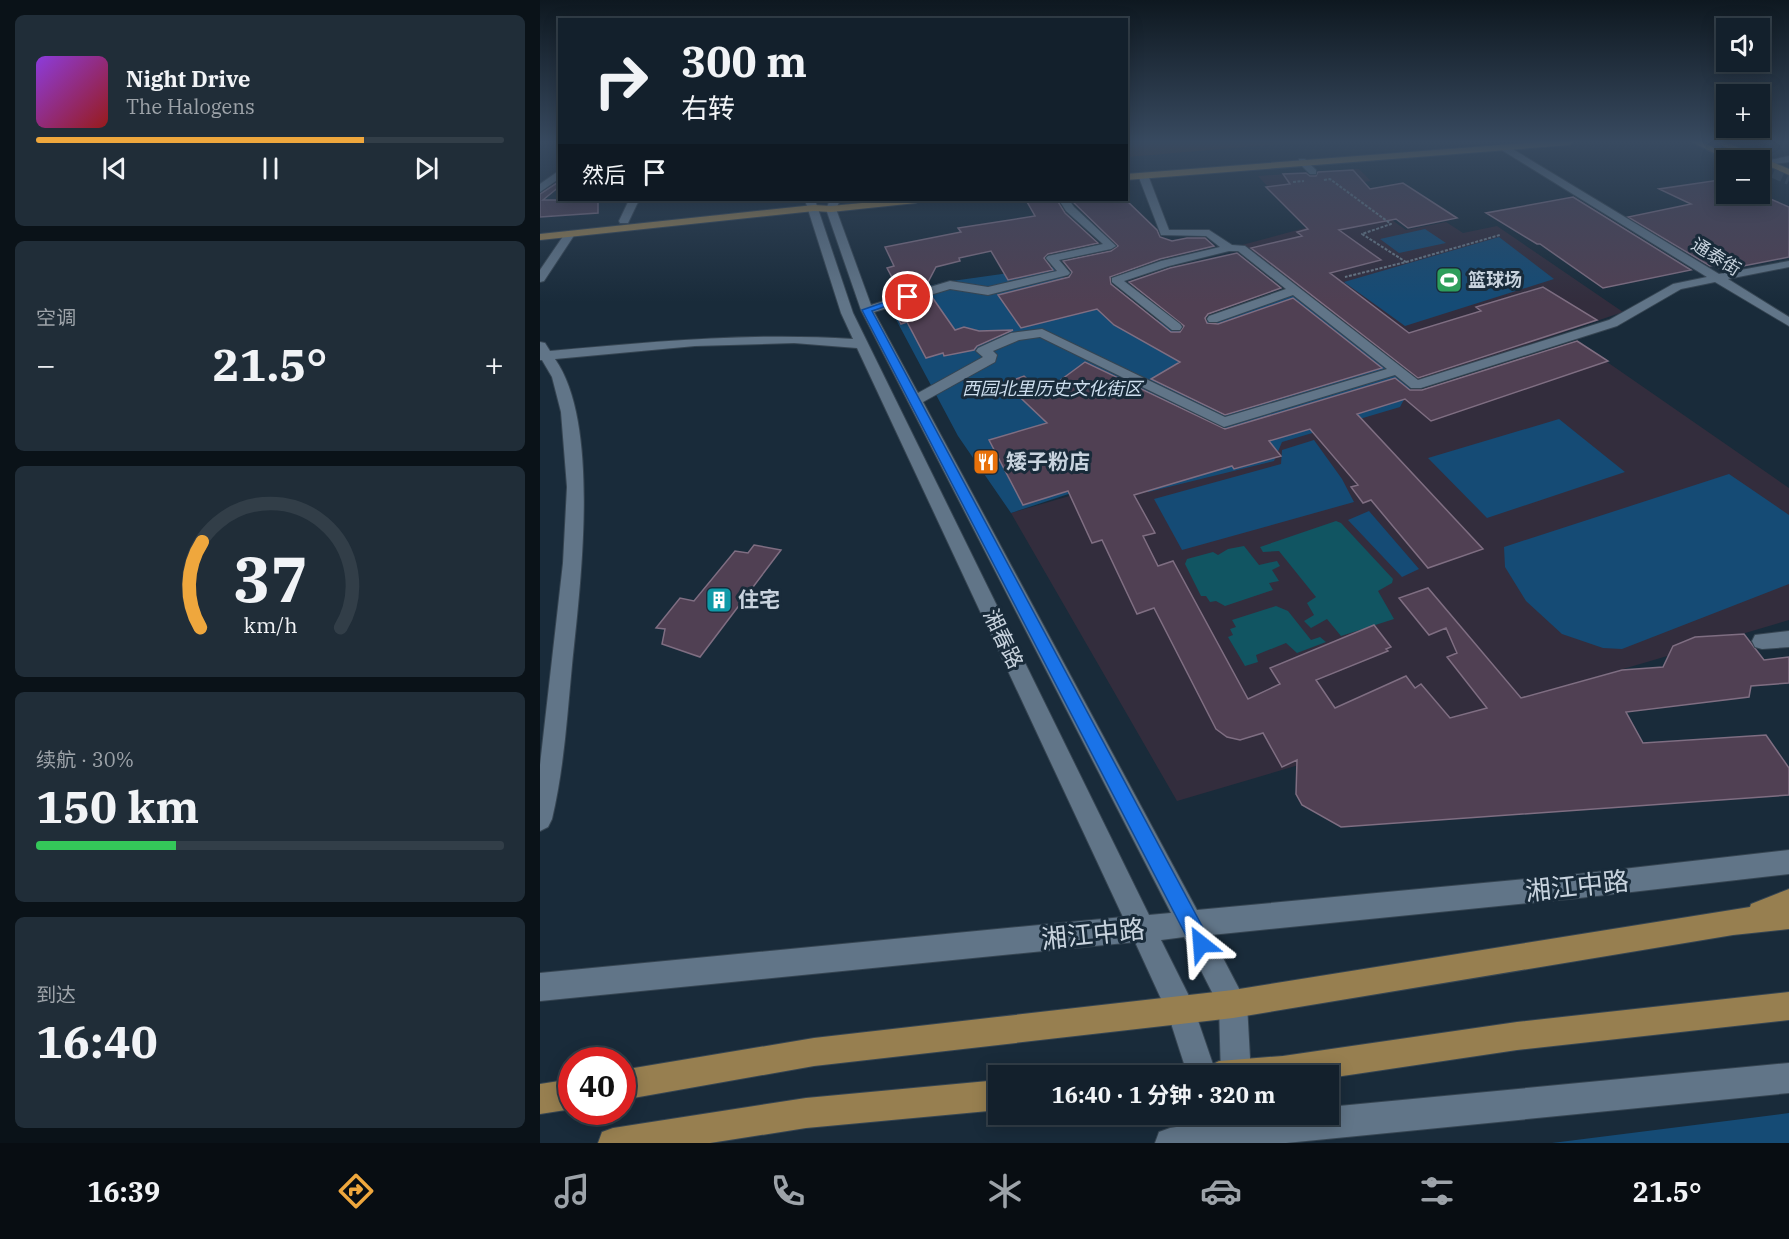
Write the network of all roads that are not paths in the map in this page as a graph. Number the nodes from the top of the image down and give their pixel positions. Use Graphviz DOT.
graph roads {
  1 [pos="1151,195"];
  2 [pos="1582,195"];
  3 [pos="634,201"];
  4 [pos="786,201"];
  5 [pos="893,201"];
  6 [pos="1065,201"];
  7 [pos="823,204"];
  8 [pos="624,221"];
  9 [pos="540,228"];
  10 [pos="570,234"];
  11 [pos="540,237"];
  12 [pos="1229,248"];
  13 [pos="1789,264"];
  14 [pos="1718,278"];
  15 [pos="540,279"];
  16 [pos="1295,290"];
  17 [pos="867,310"];
  18 [pos="1213,319"];
  19 [pos="1789,322"];
  20 [pos="1176,327"];
  21 [pos="862,344"];
  22 [pos="541,352"];
  23 [pos="1397,370"];
  24 [pos="913,401"];
  25 [pos="1789,639"];
  26 [pos="1762,641"];
  27 [pos="540,819"];
  28 [pos="1789,862"];
  29 [pos="1789,902"];
  30 [pos="1789,916"];
  31 [pos="1733,922"];
  32 [pos="1190,924"];
  33 [pos="1142,929"];
  34 [pos="540,987"];
  35 [pos="1233,1004"];
  36 [pos="1789,1006"];
  37 [pos="1180,1010"];
  38 [pos="1199,1065"];
  39 [pos="1230,1065"];
  40 [pos="1317,1065"];
  41 [pos="1789,1078"];
  42 [pos="636,1083"];
  43 [pos="988,1096"];
  44 [pos="558,1097"];
  45 [pos="540,1100"];
  46 [pos="1339,1121"];
  47 [pos="1222,1125"];
  48 [pos="1204,1126"];
  49 [pos="614,1143"];
  50 [pos="1170,1143"];
  1 -- 12 [label="street"];
  2 -- 14 [label="street, 通泰街"];
  3 -- 8 [label="street"];
  4 -- 8 [label="main road"];
  5 -- 7 [label="main road"];
  6 -- 17 [label="street"];
  7 -- 10 [label="main road"];
  7 -- 17 [label="street, 湘春路"];
  7 -- 21 [label="street, 湘春路"];
  8 -- 9 [label="main road"];
  10 -- 11 [label="main road"];
  10 -- 15 [label="street"];
  12 -- 16 [label="street"];
  12 -- 20 [label="street"];
  13 -- 14 [label="street"];
  14 -- 19 [label="street, 通泰街"];
  14 -- 23 [label="street"];
  16 -- 18 [label="street"];
  16 -- 23 [label="street"];
  17 -- 24 [label="street, 湘春路"];
  21 -- 22 [label="street"];
  21 -- 33 [label="street, 湘春路"];
  22 -- 27 [label="street"];
  23 -- 24 [label="street"];
  24 -- 32 [label="street, 湘春路"];
  25 -- 26 [label="street"];
  28 -- 32 [label="street, 湘江中路"];
  29 -- 31 [label="main road"];
  30 -- 31 [label="main road"];
  31 -- 35 [label="main road"];
  32 -- 33 [label="street, 湘江中路"];
  32 -- 35 [label="street, 湘春路"];
  33 -- 34 [label="street, 湘江中路"];
  33 -- 37 [label="street, 湘春路"];
  35 -- 37 [label="main road"];
  35 -- 39 [label="street, 湘春路"];
  36 -- 40 [label="main road"];
  37 -- 38 [label="street, 湘春路"];
  37 -- 42 [label="main road"];
  41 -- 46 [label="street"];
  43 -- 49 [label="main road"];
  44 -- 45 [label="main road"];
  47 -- 48 [label="street"];
  48 -- 50 [label="street"];
}
